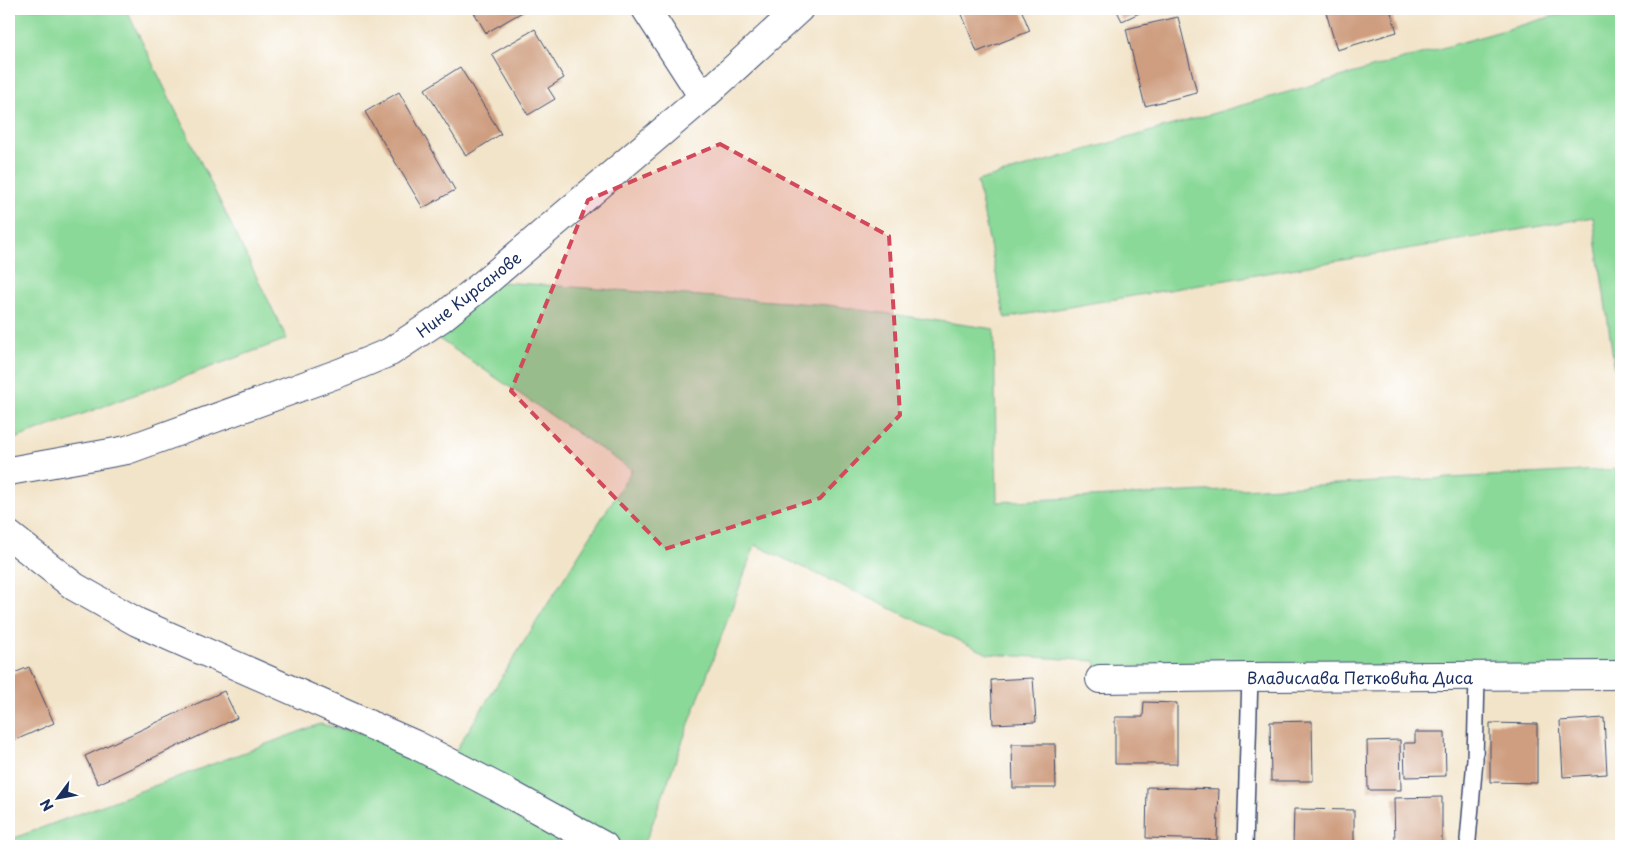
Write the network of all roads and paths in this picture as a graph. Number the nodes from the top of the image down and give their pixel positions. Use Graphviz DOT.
graph roads {
  1 [pos="646,9"];
  2 [pos="799,9"];
  3 [pos="703,97"];
  4 [pos="9,470"];
  5 [pos="9,535"];
  6 [pos="1621,675"];
  7 [pos="1250,677"];
  8 [pos="1477,677"];
  9 [pos="1100,679"];
  10 [pos="1468,840"];
  11 [pos="604,846"];
  12 [pos="1245,846"];
  1 -- 3 [label="street"];
  2 -- 3 [label="street, Нине Кирсанове"];
  3 -- 4 [label="street, Нине Кирсанове"];
  5 -- 11 [label="street"];
  6 -- 8 [label="street, Владислава Петковића Диса"];
  7 -- 8 [label="street, Владислава Петковића Диса"];
  7 -- 9 [label="street, Владислава Петковића Диса"];
  7 -- 12 [label="lane"];
  8 -- 10 [label="lane"];
}
